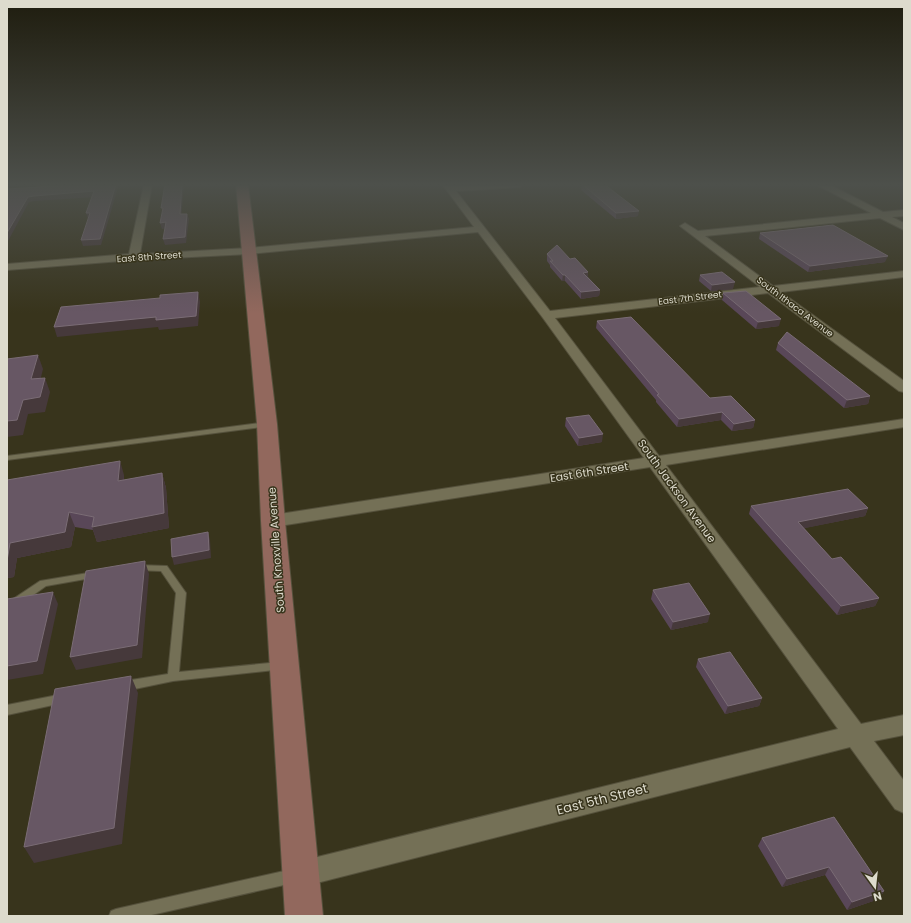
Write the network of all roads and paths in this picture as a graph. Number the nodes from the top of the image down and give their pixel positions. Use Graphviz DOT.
graph roads {
  1 [pos="140,227"];
  2 [pos="247,227"];
  3 [pos="686,227"];
  4 [pos="767,227"];
  5 [pos="482,229"];
  6 [pos="695,234"];
  7 [pos="249,251"];
  8 [pos="134,257"];
  9 [pos="7,267"];
  10 [pos="904,274"];
  11 [pos="771,289"];
  12 [pos="547,315"];
  13 [pos="904,388"];
  14 [pos="904,423"];
  15 [pos="267,424"];
  16 [pos="7,458"];
  17 [pos="655,462"];
  18 [pos="273,521"];
  19 [pos="128,570"];
  20 [pos="105,573"];
  21 [pos="7,608"];
  22 [pos="285,666"];
  23 [pos="173,677"];
  24 [pos="112,689"];
  25 [pos="75,696"];
  26 [pos="7,710"];
  27 [pos="904,725"];
  28 [pos="856,735"];
  29 [pos="904,801"];
  30 [pos="301,874"];
  31 [pos="116,916"];
  32 [pos="304,916"];
  1 -- 8 [label="street"];
  2 -- 7 [label="main road, South Knoxville Avenue"];
  3 -- 6 [label="street, South Ithaca Avenue"];
  4 -- 6 [label="street"];
  5 -- 7 [label="street, East 8th Street"];
  5 -- 12 [label="street, South Jackson Avenue"];
  6 -- 11 [label="street, South Ithaca Avenue"];
  7 -- 8 [label="street, East 8th Street"];
  7 -- 15 [label="main road, South Knoxville Avenue"];
  8 -- 9 [label="street, East 8th Street"];
  10 -- 11 [label="street, East 7th Street"];
  11 -- 12 [label="street, East 7th Street"];
  11 -- 13 [label="street, South Ithaca Avenue"];
  12 -- 17 [label="street, South Jackson Avenue"];
  14 -- 17 [label="street, East 6th Street"];
  15 -- 16 [label="lane"];
  15 -- 18 [label="main road, South Knoxville Avenue"];
  17 -- 18 [label="street, East 6th Street"];
  17 -- 28 [label="street, South Jackson Avenue"];
  18 -- 22 [label="main road, South Knoxville Avenue"];
  19 -- 23 [label="lane"];
  20 -- 21 [label="lane"];
  22 -- 23 [label="lane"];
  22 -- 30 [label="main road, South Knoxville Avenue"];
  23 -- 24 [label="lane"];
  25 -- 26 [label="lane"];
  27 -- 28 [label="street, East 5th Street"];
  28 -- 29 [label="street, South Jackson Avenue"];
  28 -- 30 [label="street, East 5th Street"];
  30 -- 31 [label="lane"];
  30 -- 32 [label="main road, South Knoxville Avenue"];
}
